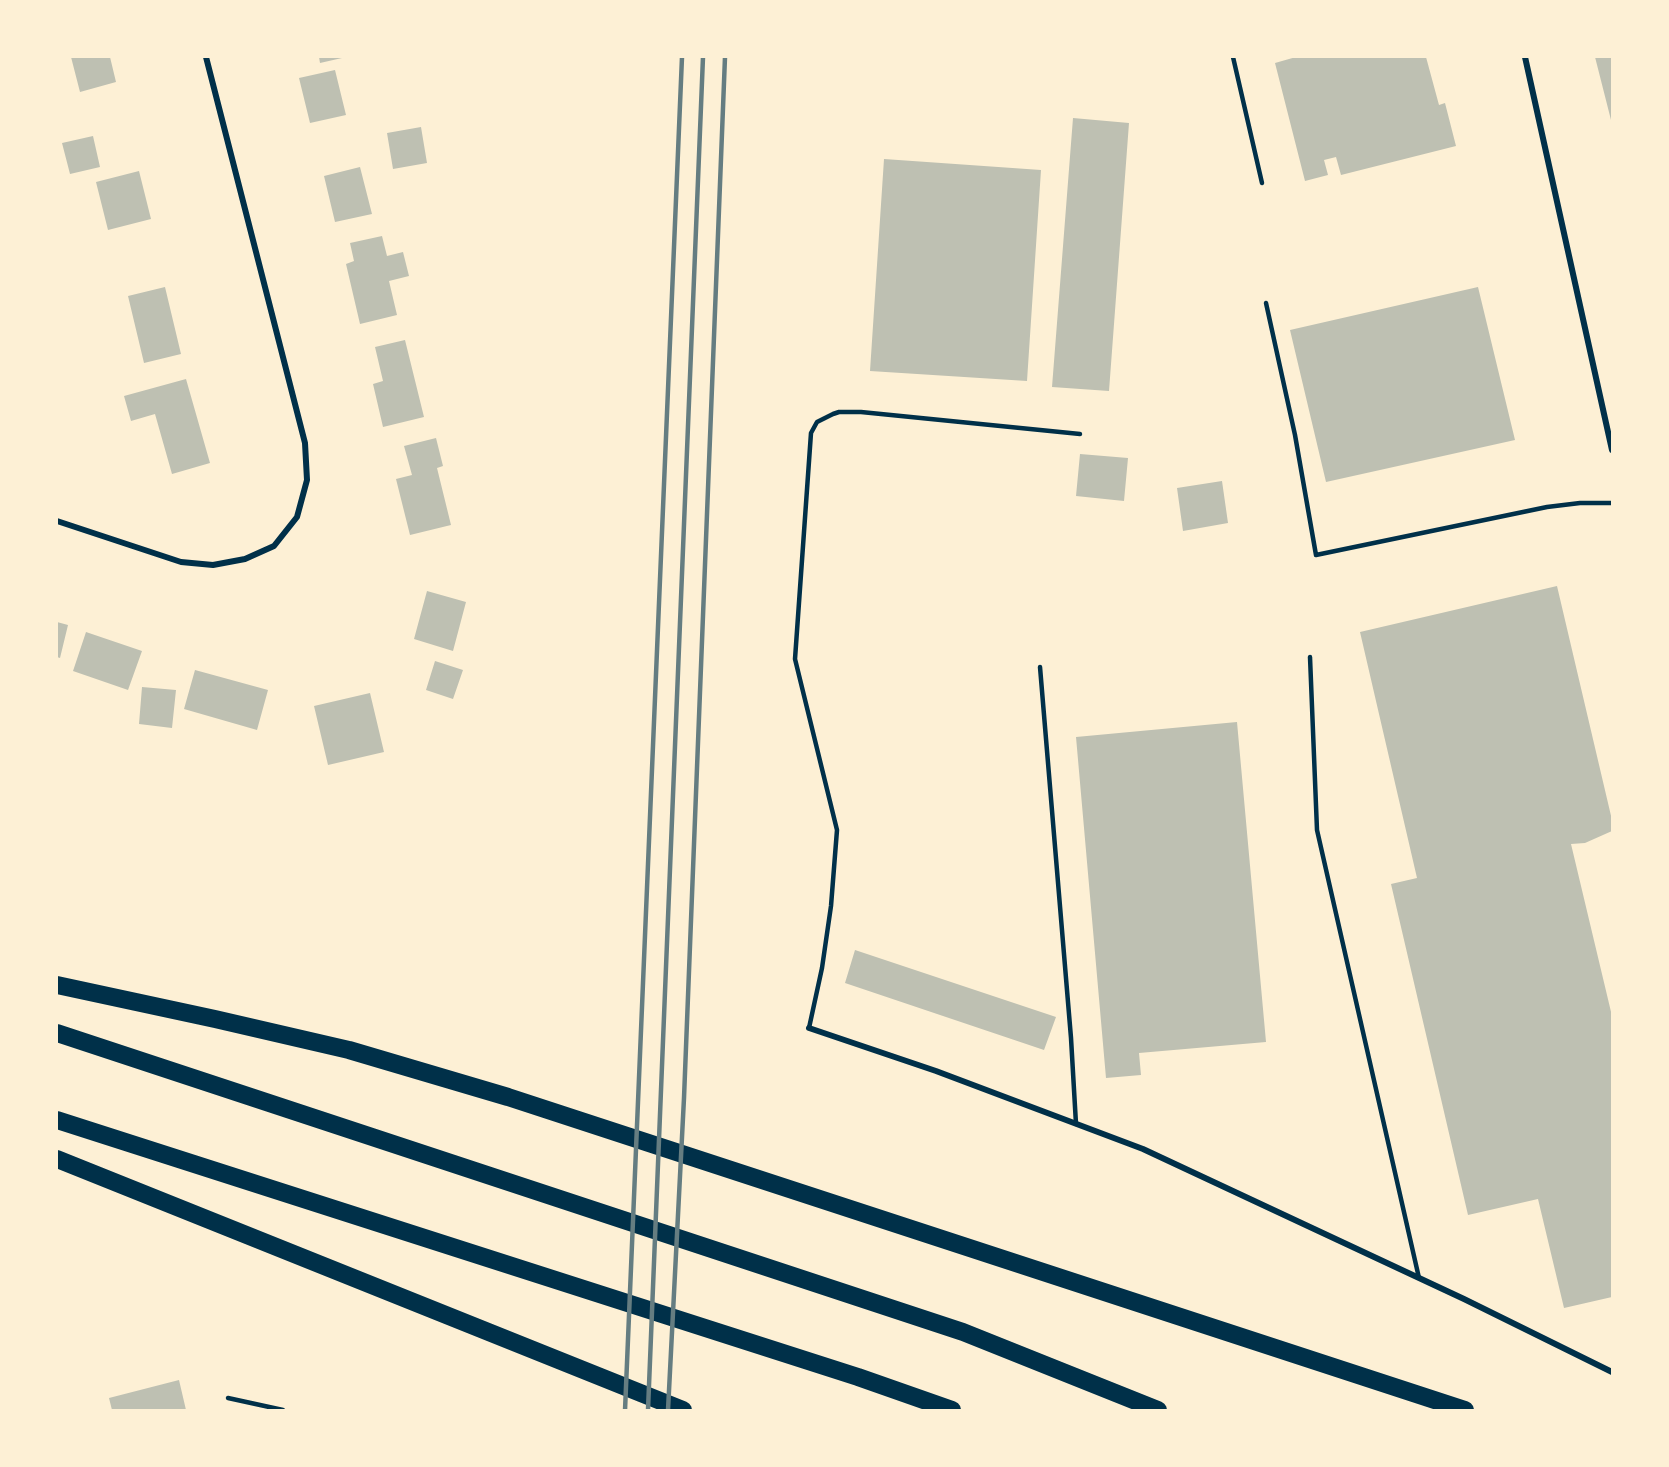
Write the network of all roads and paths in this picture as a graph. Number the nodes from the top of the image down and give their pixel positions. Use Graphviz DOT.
graph roads {
  1 [pos="206,57"];
  2 [pos="1233,57"];
  3 [pos="1525,57"];
  4 [pos="1262,183"];
  5 [pos="1266,303"];
  6 [pos="1080,434"];
  7 [pos="1612,450"];
  8 [pos="1612,504"];
  9 [pos="57,520"];
  10 [pos="1310,657"];
  11 [pos="1040,667"];
  12 [pos="57,985"];
  13 [pos="809,1028"];
  14 [pos="57,1033"];
  15 [pos="57,1120"];
  16 [pos="1076,1124"];
  17 [pos="57,1159"];
  18 [pos="1419,1278"];
  19 [pos="1612,1372"];
  20 [pos="228,1398"];
  21 [pos="284,1410"];
  22 [pos="683,1410"];
  23 [pos="952,1410"];
  24 [pos="1158,1410"];
  25 [pos="1465,1410"];
  1 -- 9 [label="street"];
  2 -- 4 [label="lane"];
  3 -- 7 [label="street"];
  5 -- 8 [label="lane"];
  6 -- 13 [label="lane"];
  10 -- 18 [label="lane"];
  11 -- 16 [label="lane"];
  12 -- 25 [label="highway"];
  13 -- 16 [label="street"];
  14 -- 24 [label="highway"];
  15 -- 23 [label="highway"];
  16 -- 18 [label="street"];
  17 -- 22 [label="highway"];
  18 -- 19 [label="street"];
  20 -- 21 [label="lane"];
}
